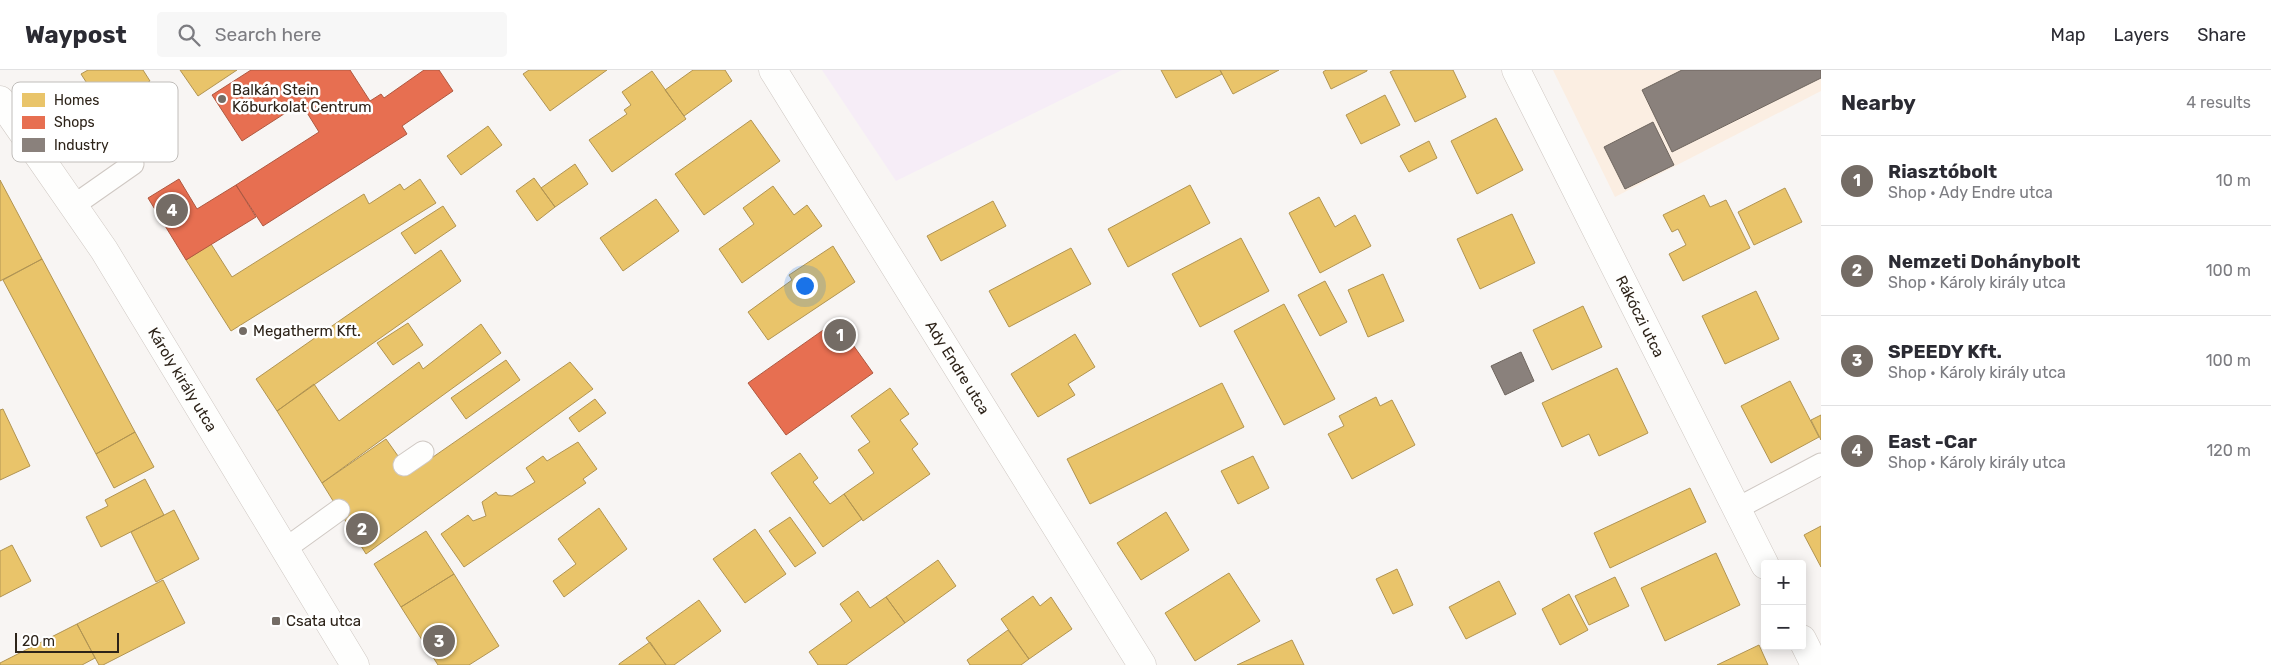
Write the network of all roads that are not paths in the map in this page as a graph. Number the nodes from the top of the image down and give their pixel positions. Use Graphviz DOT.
graph roads {
  1 [pos="773,70"];
  2 [pos="1516,70"];
  3 [pos="0,100"];
  4 [pos="12,117"];
  5 [pos="43,162"];
  6 [pos="133,164"];
  7 [pos="73,206"];
  8 [pos="423,452"];
  9 [pos="1821,464"];
  10 [pos="404,465"];
  11 [pos="1736,509"];
  12 [pos="339,510"];
  13 [pos="285,549"];
  14 [pos="1762,560"];
  15 [pos="1806,647"];
  16 [pos="355,665"];
  17 [pos="1142,665"];
  18 [pos="1815,665"];
  1 -- 17 [label="street, Ady Endre utca"];
  2 -- 11 [label="street, Rákóczi utca"];
  3 -- 4 [label="street, Károly király utca"];
  5 -- 7 [label="street, Károly király utca"];
  6 -- 7 [label="lane"];
  7 -- 13 [label="street, Károly király utca"];
  8 -- 10 [label="lane"];
  9 -- 11 [label="lane"];
  11 -- 14 [label="street, Rákóczi utca"];
  12 -- 13 [label="lane"];
  13 -- 16 [label="street, Károly király utca"];
  15 -- 18 [label="street"];
}
